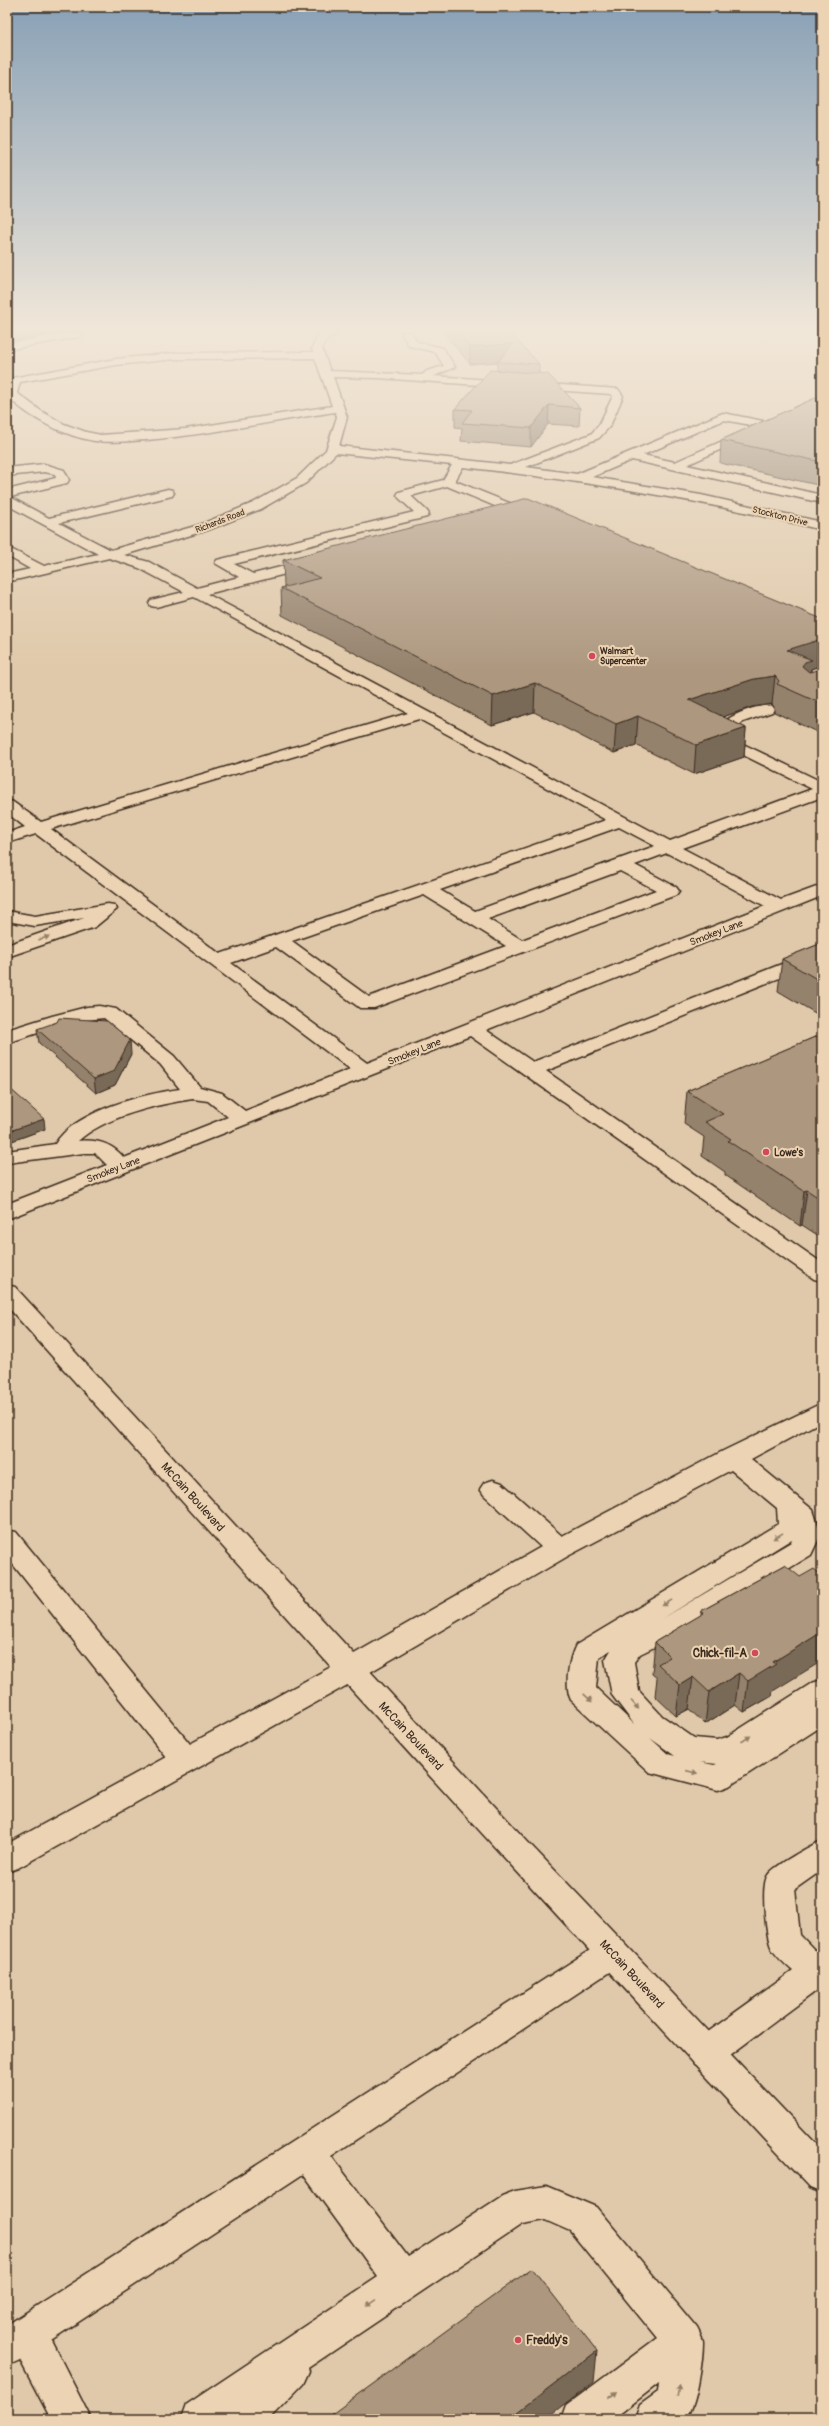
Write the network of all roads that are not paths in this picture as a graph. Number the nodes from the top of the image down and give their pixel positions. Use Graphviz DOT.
graph roads {
  1 [pos="336,445"];
  2 [pos="572,445"];
  3 [pos="656,445"];
  4 [pos="723,445"];
  5 [pos="334,450"];
  6 [pos="631,456"];
  7 [pos="459,463"];
  8 [pos="676,466"];
  9 [pos="511,469"];
  10 [pos="7,472"];
  11 [pos="581,477"];
  12 [pos="448,482"];
  13 [pos="168,493"];
  14 [pos="7,494"];
  15 [pos="822,499"];
  16 [pos="7,500"];
  17 [pos="422,514"];
  18 [pos="435,519"];
  19 [pos="47,522"];
  20 [pos="544,522"];
  21 [pos="822,526"];
  22 [pos="8,551"];
  23 [pos="108,554"];
  24 [pos="326,559"];
  25 [pos="42,570"];
  26 [pos="7,578"];
  27 [pos="251,578"];
  28 [pos="194,593"];
  29 [pos="156,603"];
  30 [pos="420,714"];
  31 [pos="822,776"];
  32 [pos="822,789"];
  33 [pos="7,805"];
  34 [pos="620,822"];
  35 [pos="38,828"];
  36 [pos="7,838"];
  37 [pos="669,848"];
  38 [pos="622,865"];
  39 [pos="427,889"];
  40 [pos="822,890"];
  41 [pos="134,900"];
  42 [pos="780,907"];
  43 [pos="108,909"];
  44 [pos="7,916"];
  45 [pos="474,918"];
  46 [pos="278,940"];
  47 [pos="520,947"];
  48 [pos="7,951"];
  49 [pos="822,954"];
  50 [pos="218,961"];
  51 [pos="472,1028"];
  52 [pos="7,1037"];
  53 [pos="364,1070"];
  54 [pos="531,1070"];
  55 [pos="194,1093"];
  56 [pos="242,1119"];
  57 [pos="62,1150"];
  58 [pos="7,1157"];
  59 [pos="120,1167"];
  60 [pos="7,1212"];
  61 [pos="822,1274"];
  62 [pos="7,1292"];
  63 [pos="822,1411"];
  64 [pos="732,1457"];
  65 [pos="493,1489"];
  66 [pos="805,1517"];
  67 [pos="7,1539"];
  68 [pos="559,1549"];
  69 [pos="801,1578"];
  70 [pos="630,1647"];
  71 [pos="586,1652"];
  72 [pos="350,1670"];
  73 [pos="822,1691"];
  74 [pos="822,1711"];
  75 [pos="186,1761"];
  76 [pos="822,1854"];
  77 [pos="7,1859"];
  78 [pos="612,1953"];
  79 [pos="819,1976"];
  80 [pos="706,2053"];
  81 [pos="307,2152"];
  82 [pos="822,2175"];
  83 [pos="404,2281"];
  84 [pos="334,2328"];
  85 [pos="17,2340"];
  86 [pos="684,2341"];
  87 [pos="72,2419"];
  88 [pos="200,2419"];
  89 [pos="240,2419"];
  90 [pos="581,2419"];
  91 [pos="654,2419"];
  1 -- 5 [label="street, Richards Road"];
  2 -- 9 [label="street"];
  3 -- 6 [label="street"];
  4 -- 8 [label="street"];
  5 -- 7 [label="street, Stockton Drive"];
  5 -- 23 [label="street, Richards Road"];
  6 -- 8 [label="street"];
  6 -- 11 [label="street"];
  7 -- 9 [label="street, Stockton Drive"];
  7 -- 12 [label="street"];
  8 -- 15 [label="street"];
  9 -- 11 [label="street, Stockton Drive"];
  10 -- 14 [label="street"];
  11 -- 21 [label="street, Stockton Drive"];
  12 -- 17 [label="street"];
  12 -- 20 [label="street"];
  13 -- 19 [label="street"];
  16 -- 19 [label="street"];
  17 -- 18 [label="street"];
  17 -- 27 [label="street"];
  19 -- 23 [label="street"];
  22 -- 25 [label="street"];
  23 -- 25 [label="street, Richards Road"];
  23 -- 28 [label="street"];
  24 -- 27 [label="street"];
  25 -- 26 [label="street, Richards Road"];
  27 -- 28 [label="street"];
  28 -- 29 [label="street"];
  28 -- 30 [label="street"];
  30 -- 34 [label="street"];
  30 -- 35 [label="street"];
  31 -- 32 [label="street"];
  32 -- 37 [label="street"];
  33 -- 35 [label="street"];
  34 -- 37 [label="street"];
  34 -- 39 [label="street"];
  35 -- 36 [label="street"];
  35 -- 41 [label="street"];
  37 -- 38 [label="street"];
  37 -- 42 [label="street"];
  38 -- 45 [label="street"];
  38 -- 47 [label="street"];
  39 -- 45 [label="street"];
  39 -- 46 [label="street"];
  40 -- 42 [label="street, Smokey Lane"];
  41 -- 43 [label="street"];
  41 -- 50 [label="street"];
  42 -- 51 [label="street, Smokey Lane"];
  43 -- 44 [label="street"];
  48 -- 43 [label="street, one-way"];
  45 -- 47 [label="street"];
  46 -- 47 [label="street"];
  46 -- 50 [label="street"];
  49 -- 54 [label="street"];
  50 -- 53 [label="street"];
  51 -- 53 [label="street, Smokey Lane"];
  51 -- 54 [label="street"];
  52 -- 55 [label="street"];
  53 -- 56 [label="street, Smokey Lane"];
  54 -- 61 [label="street"];
  55 -- 56 [label="street"];
  55 -- 57 [label="street"];
  56 -- 59 [label="street, Smokey Lane"];
  57 -- 58 [label="street"];
  57 -- 59 [label="street"];
  59 -- 60 [label="street, Smokey Lane"];
  62 -- 72 [label="street, McCain Boulevard"];
  63 -- 64 [label="street"];
  64 -- 66 [label="street"];
  64 -- 68 [label="street"];
  65 -- 68 [label="street"];
  66 -- 70 [label="street"];
  66 -- 71 [label="street, one-way"];
  67 -- 75 [label="street"];
  68 -- 72 [label="street"];
  69 -- 70 [label="street"];
  70 -- 71 [label="street"];
  70 -- 73 [label="street, one-way"];
  71 -- 74 [label="street, one-way"];
  72 -- 75 [label="street"];
  72 -- 78 [label="street, McCain Boulevard"];
  75 -- 77 [label="street"];
  76 -- 79 [label="street"];
  78 -- 80 [label="street, McCain Boulevard"];
  78 -- 81 [label="street"];
  79 -- 80 [label="street"];
  80 -- 82 [label="street, McCain Boulevard"];
  81 -- 83 [label="street"];
  81 -- 85 [label="street"];
  83 -- 84 [label="street, one-way"];
  83 -- 86 [label="street"];
  84 -- 88 [label="street"];
  84 -- 89 [label="street"];
  85 -- 87 [label="street"];
  90 -- 86 [label="street, one-way"];
  91 -- 86 [label="street, one-way"];
}
